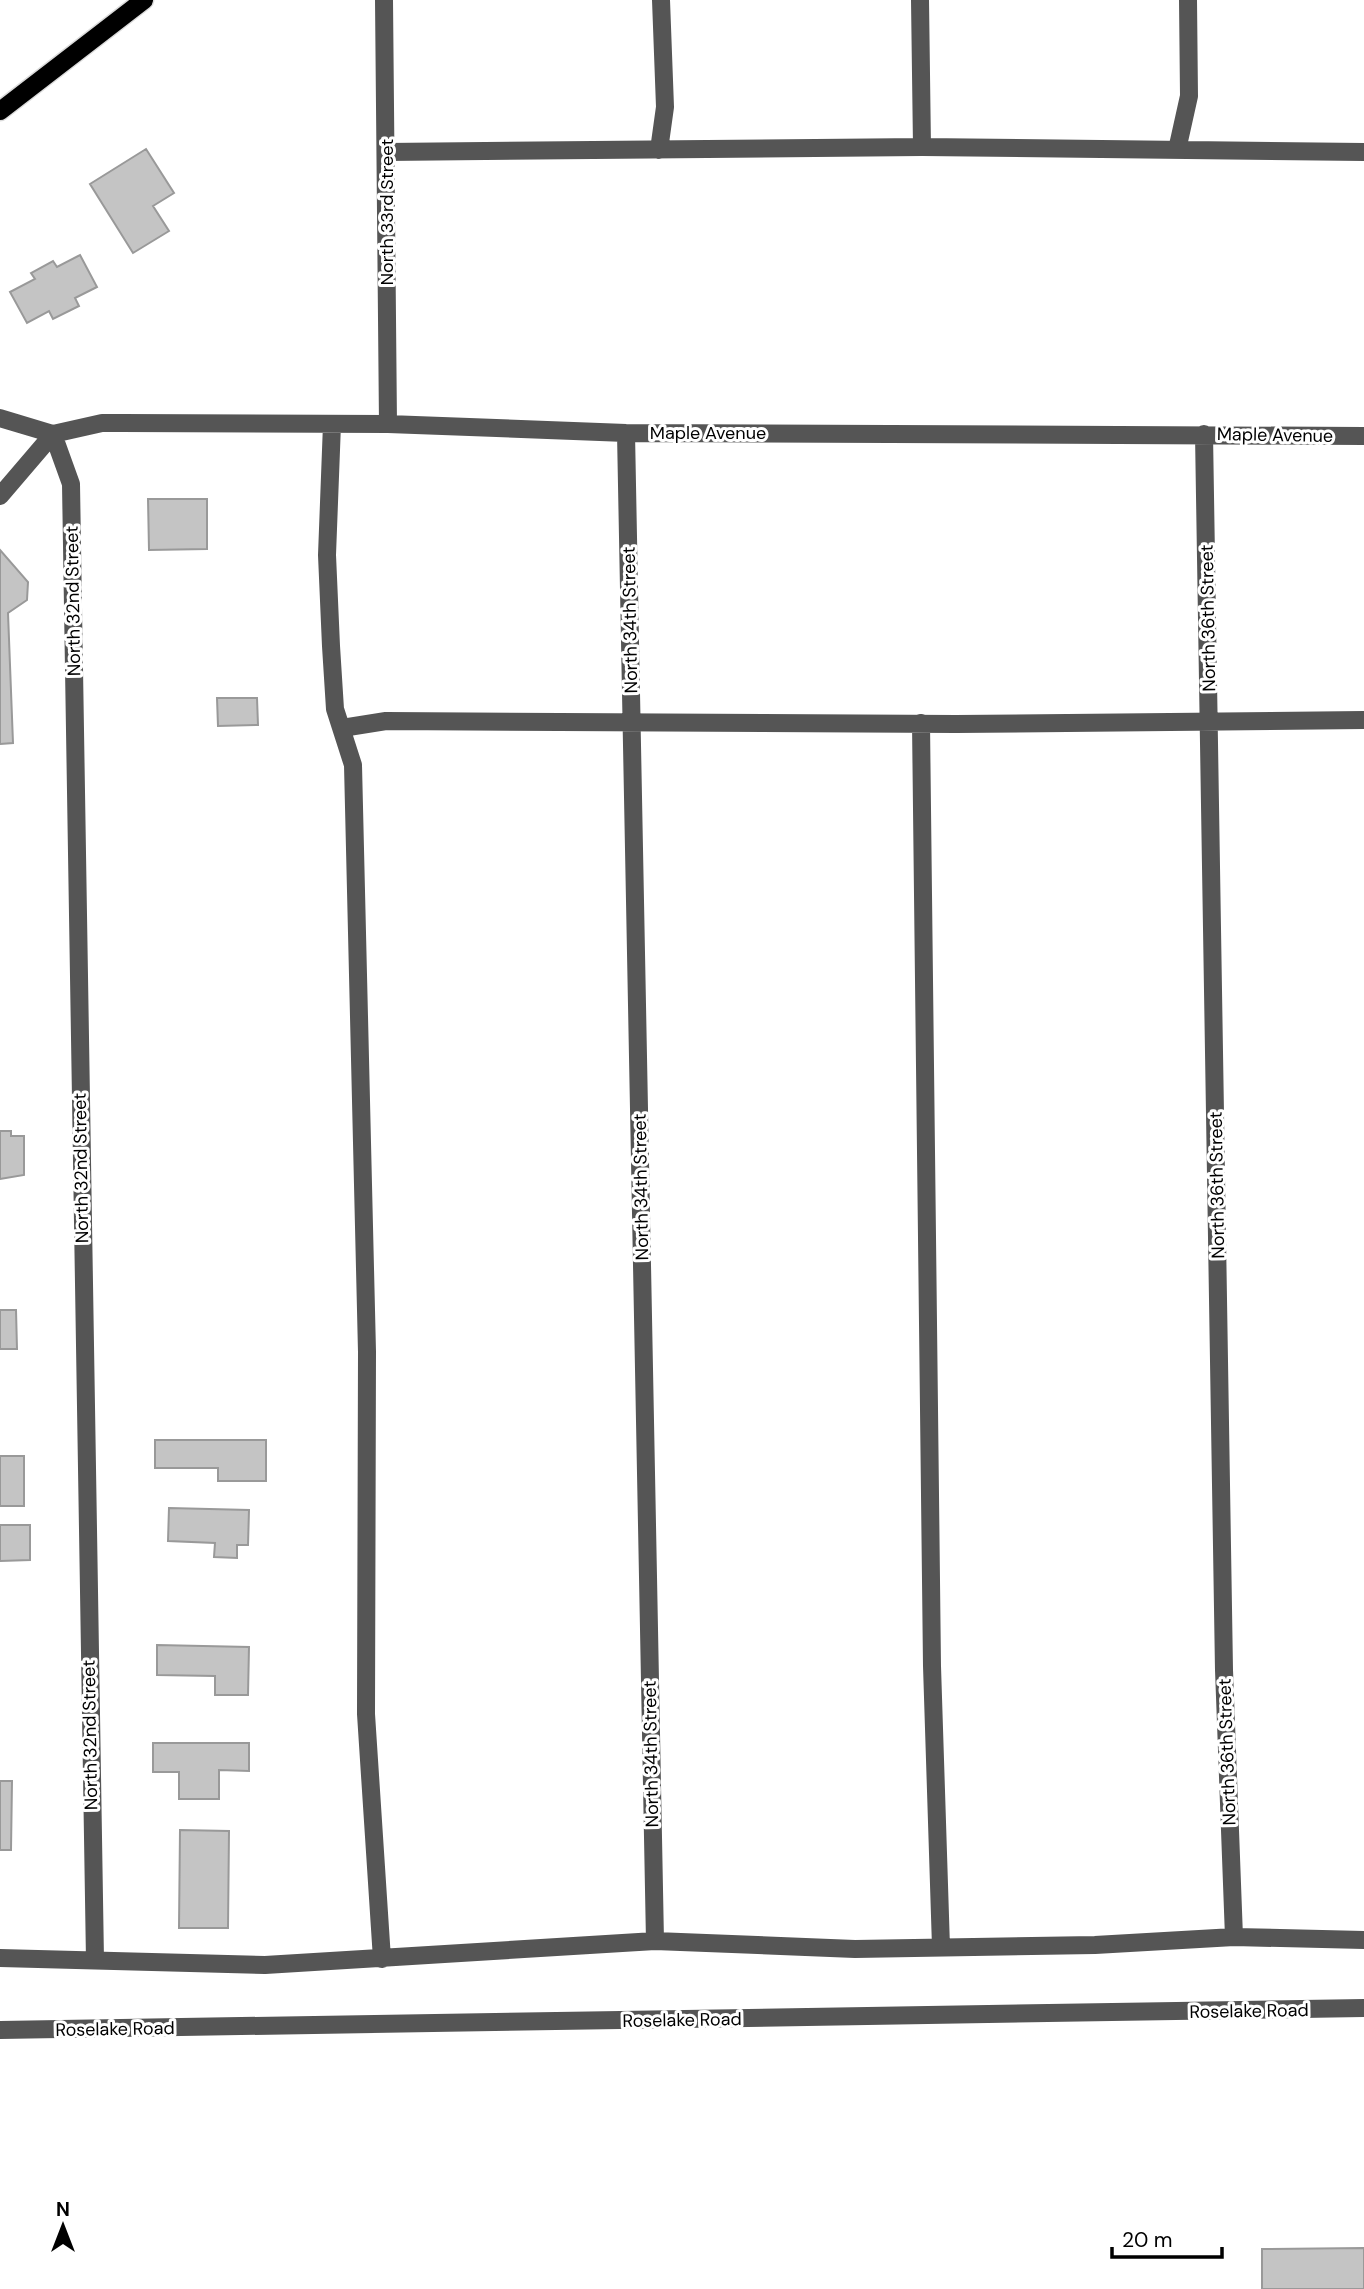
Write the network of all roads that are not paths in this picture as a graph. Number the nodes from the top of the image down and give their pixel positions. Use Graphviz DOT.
graph roads {
  1 [pos="144,0"];
  2 [pos="384,0"];
  3 [pos="661,0"];
  4 [pos="920,0"];
  5 [pos="1188,0"];
  6 [pos="0,111"];
  7 [pos="922,147"];
  8 [pos="659,150"];
  9 [pos="1177,150"];
  10 [pos="386,152"];
  11 [pos="1364,152"];
  12 [pos="0,418"];
  13 [pos="332,424"];
  14 [pos="388,424"];
  15 [pos="626,433"];
  16 [pos="54,434"];
  17 [pos="1204,434"];
  18 [pos="1364,436"];
  19 [pos="0,496"];
  20 [pos="632,720"];
  21 [pos="1364,720"];
  22 [pos="1209,722"];
  23 [pos="921,723"];
  24 [pos="342,728"];
  25 [pos="1234,1937"];
  26 [pos="1364,1940"];
  27 [pos="655,1941"];
  28 [pos="941,1947"];
  29 [pos="0,1958"];
  30 [pos="382,1959"];
  31 [pos="94,1960"];
  32 [pos="1364,2008"];
  33 [pos="0,2030"];
  1 -- 6 [label="main road"];
  2 -- 10 [label="street, North 33rd Street"];
  3 -- 8 [label="street"];
  4 -- 7 [label="street"];
  5 -- 9 [label="street"];
  7 -- 8 [label="street"];
  7 -- 9 [label="street"];
  8 -- 10 [label="street"];
  9 -- 11 [label="street"];
  10 -- 14 [label="street, North 33rd Street"];
  12 -- 16 [label="street"];
  13 -- 14 [label="street, Maple Avenue"];
  13 -- 16 [label="street, Maple Avenue"];
  13 -- 24 [label="street"];
  14 -- 15 [label="street, Maple Avenue"];
  15 -- 17 [label="street, Maple Avenue"];
  15 -- 20 [label="street, North 34th Street"];
  16 -- 19 [label="street"];
  16 -- 31 [label="street, North 32nd Street"];
  17 -- 18 [label="street, Maple Avenue"];
  17 -- 22 [label="street, North 36th Street"];
  20 -- 23 [label="street"];
  20 -- 24 [label="street"];
  20 -- 27 [label="street, North 34th Street"];
  21 -- 22 [label="street"];
  22 -- 23 [label="street"];
  22 -- 25 [label="street, North 36th Street"];
  23 -- 28 [label="street"];
  24 -- 30 [label="street"];
  25 -- 26 [label="street"];
  25 -- 28 [label="street"];
  27 -- 28 [label="street"];
  27 -- 30 [label="street"];
  29 -- 31 [label="street"];
  30 -- 31 [label="street"];
  32 -- 33 [label="street, Roselake Road"];
}
